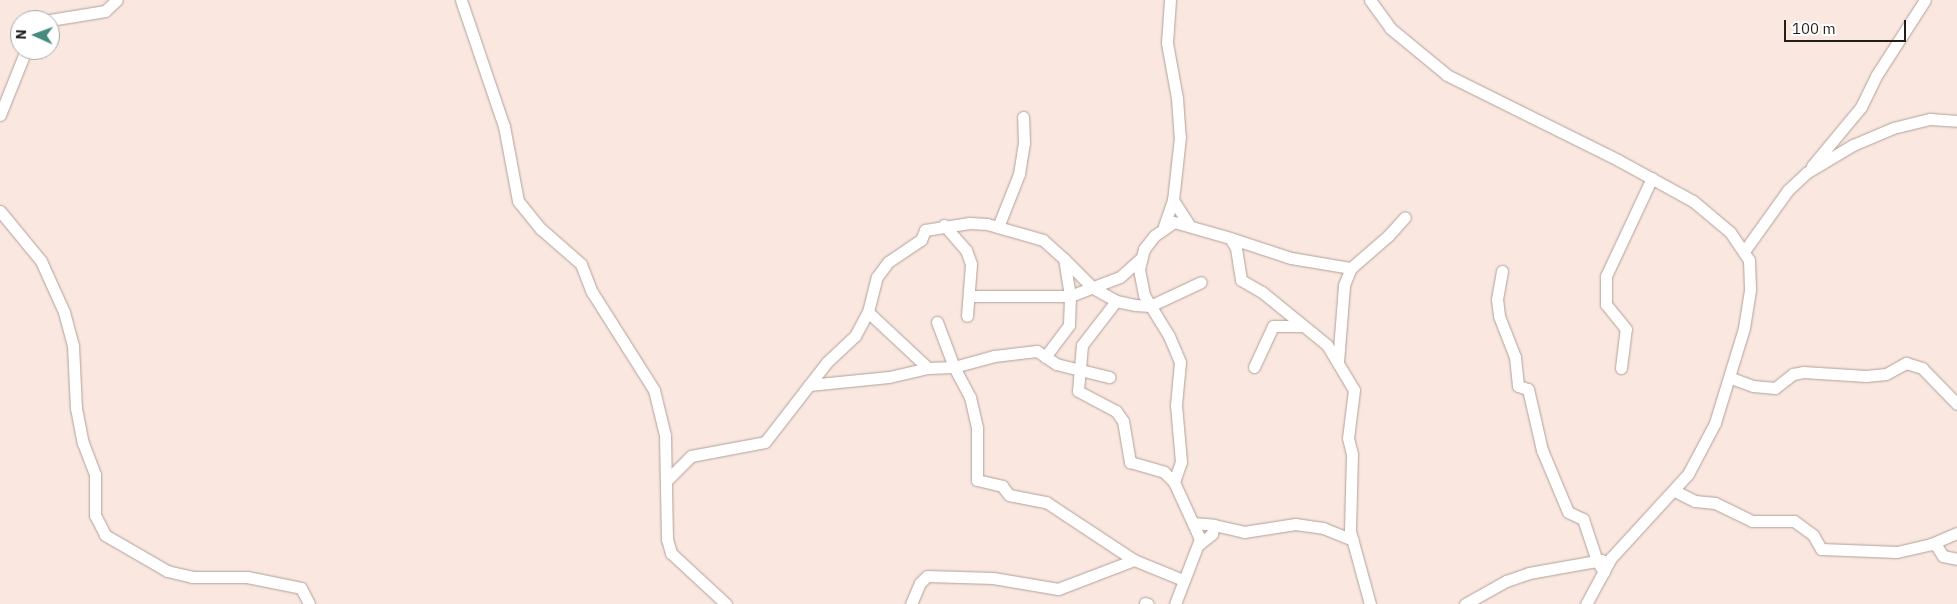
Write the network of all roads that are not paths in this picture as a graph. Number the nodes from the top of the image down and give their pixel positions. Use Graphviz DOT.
graph roads {
  1 [pos="117,0"];
  2 [pos="461,0"];
  3 [pos="1170,0"];
  4 [pos="1370,0"];
  5 [pos="1925,0"];
  6 [pos="60,18"];
  7 [pos="22,60"];
  8 [pos="0,115"];
  9 [pos="1022,117"];
  10 [pos="1957,120"];
  11 [pos="1806,173"];
  12 [pos="1652,178"];
  13 [pos="1173,200"];
  14 [pos="0,210"];
  15 [pos="1405,217"];
  16 [pos="1189,225"];
  17 [pos="944,226"];
  18 [pos="1164,226"];
  19 [pos="998,227"];
  20 [pos="1230,238"];
  21 [pos="1745,250"];
  22 [pos="1143,256"];
  23 [pos="1064,259"];
  24 [pos="1351,268"];
  25 [pos="1502,271"];
  26 [pos="1201,282"];
  27 [pos="1094,288"];
  28 [pos="971,296"];
  29 [pos="1070,296"];
  30 [pos="1116,301"];
  31 [pos="1150,306"];
  32 [pos="868,312"];
  33 [pos="967,316"];
  34 [pos="937,322"];
  35 [pos="1302,326"];
  36 [pos="1045,357"];
  37 [pos="1338,362"];
  38 [pos="954,366"];
  39 [pos="1254,367"];
  40 [pos="928,368"];
  41 [pos="1621,368"];
  42 [pos="1078,372"];
  43 [pos="1109,377"];
  44 [pos="1731,378"];
  45 [pos="809,385"];
  46 [pos="1957,404"];
  47 [pos="666,480"];
  48 [pos="1174,482"];
  49 [pos="1674,492"];
  50 [pos="1194,523"];
  51 [pos="1214,526"];
  52 [pos="1957,533"];
  53 [pos="1353,540"];
  54 [pos="1199,544"];
  55 [pos="1931,544"];
  56 [pos="1611,558"];
  57 [pos="1957,559"];
  58 [pos="1134,560"];
  59 [pos="1597,561"];
  60 [pos="1604,572"];
  61 [pos="1183,580"];
  62 [pos="309,604"];
  63 [pos="726,604"];
  64 [pos="911,604"];
  65 [pos="1175,604"];
  66 [pos="1370,604"];
  67 [pos="1466,604"];
  68 [pos="1586,604"];
  1 -- 6 [label="street"];
  2 -- 47 [label="street"];
  3 -- 13 [label="street"];
  4 -- 12 [label="street"];
  5 -- 11 [label="street"];
  7 -- 8 [label="street"];
  9 -- 19 [label="street"];
  10 -- 11 [label="street"];
  11 -- 21 [label="street"];
  12 -- 21 [label="street"];
  12 -- 41 [label="street"];
  13 -- 16 [label="street"];
  13 -- 18 [label="street"];
  14 -- 62 [label="street"];
  15 -- 24 [label="street"];
  16 -- 18 [label="street"];
  16 -- 20 [label="street"];
  17 -- 19 [label="street"];
  17 -- 28 [label="street"];
  17 -- 32 [label="street"];
  18 -- 22 [label="street"];
  19 -- 23 [label="street"];
  20 -- 24 [label="street"];
  20 -- 35 [label="street"];
  21 -- 44 [label="street"];
  22 -- 27 [label="street"];
  22 -- 31 [label="street"];
  23 -- 27 [label="street"];
  23 -- 29 [label="street"];
  24 -- 37 [label="street"];
  25 -- 59 [label="street"];
  26 -- 31 [label="street"];
  27 -- 29 [label="street"];
  27 -- 30 [label="street"];
  28 -- 29 [label="street"];
  28 -- 33 [label="street"];
  29 -- 36 [label="street"];
  30 -- 31 [label="street"];
  30 -- 42 [label="street"];
  31 -- 48 [label="street"];
  32 -- 40 [label="street"];
  32 -- 45 [label="street"];
  34 -- 38 [label="street"];
  35 -- 37 [label="street"];
  35 -- 39 [label="street"];
  36 -- 38 [label="street"];
  36 -- 42 [label="street"];
  37 -- 53 [label="street"];
  38 -- 40 [label="street"];
  38 -- 58 [label="street"];
  40 -- 45 [label="street"];
  42 -- 43 [label="street"];
  42 -- 48 [label="street"];
  44 -- 46 [label="street"];
  44 -- 49 [label="street"];
  45 -- 47 [label="street"];
  47 -- 63 [label="street"];
  48 -- 50 [label="street"];
  49 -- 55 [label="street"];
  49 -- 56 [label="street"];
  50 -- 51 [label="street"];
  50 -- 54 [label="street"];
  51 -- 53 [label="street"];
  51 -- 54 [label="street"];
  52 -- 55 [label="street"];
  53 -- 66 [label="street"];
  54 -- 61 [label="street"];
  55 -- 57 [label="street"];
  56 -- 59 [label="street"];
  56 -- 60 [label="street"];
  58 -- 61 [label="street"];
  58 -- 64 [label="street"];
  59 -- 60 [label="street"];
  59 -- 67 [label="street"];
  60 -- 68 [label="street"];
  61 -- 65 [label="street"];
}
